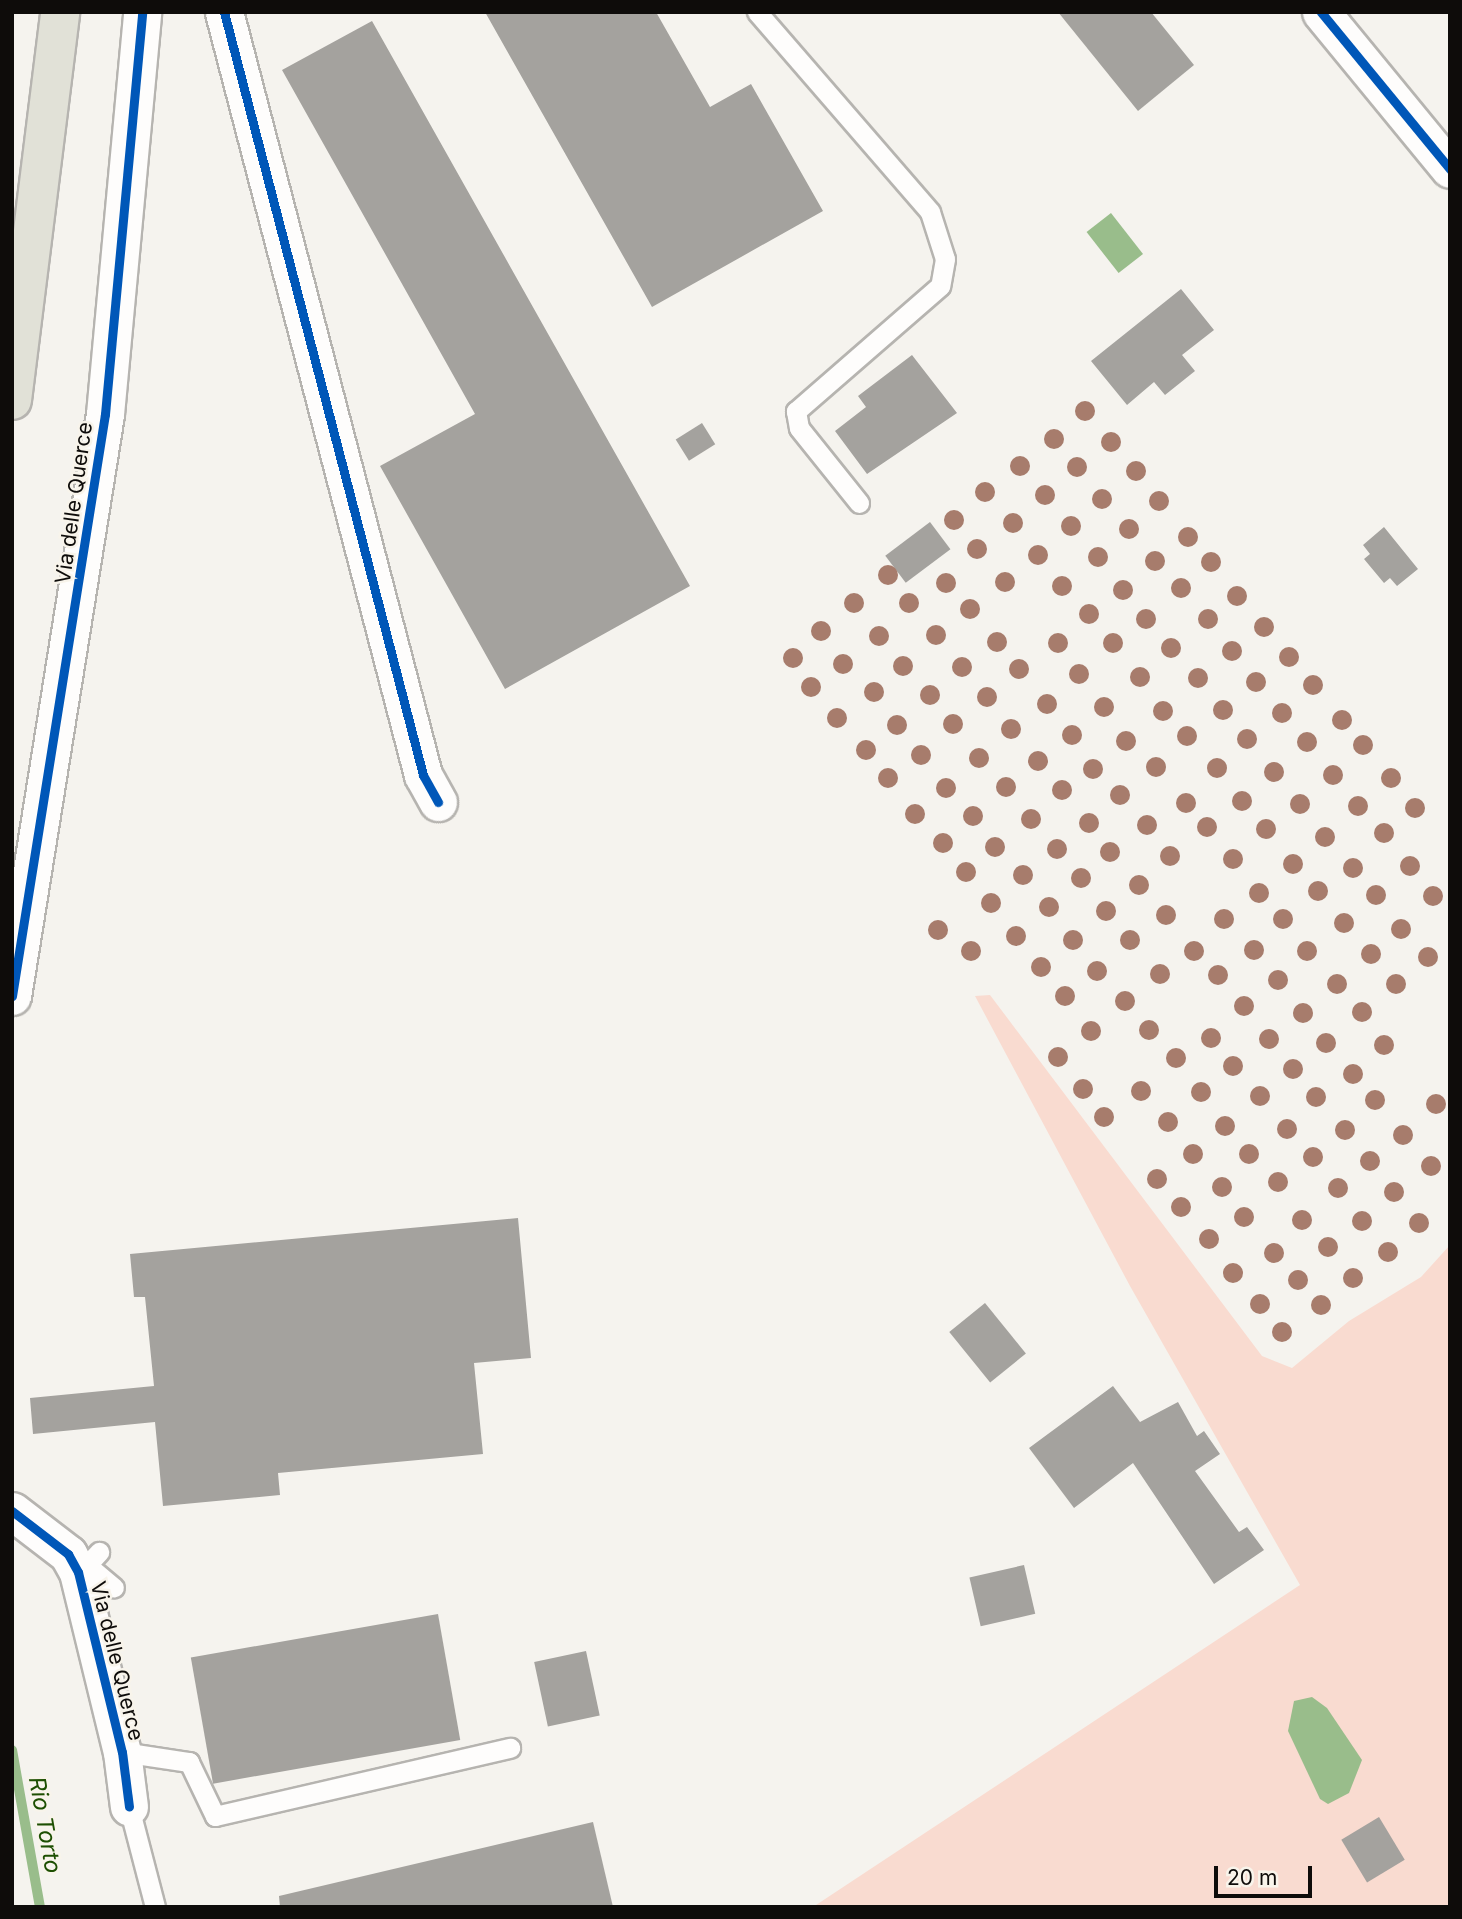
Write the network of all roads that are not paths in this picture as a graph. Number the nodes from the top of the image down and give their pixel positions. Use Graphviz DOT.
graph roads {
  1 [pos="60,12"];
  2 [pos="142,12"];
  3 [pos="224,12"];
  4 [pos="757,12"];
  5 [pos="1321,12"];
  6 [pos="1450,169"];
  7 [pos="12,400"];
  8 [pos="859,503"];
  9 [pos="438,802"];
  10 [pos="12,996"];
  11 [pos="12,1511"];
  12 [pos="85,1557"];
  13 [pos="114,1588"];
  14 [pos="510,1748"];
  15 [pos="122,1752"];
  16 [pos="129,1807"];
  17 [pos="155,1907"];
  1 -- 7 [label="highway"];
  2 -- 10 [label="street, Via delle Querce"];
  3 -- 9 [label="street"];
  4 -- 8 [label="lane"];
  5 -- 6 [label="street"];
  11 -- 12 [label="street, Via delle Querce"];
  12 -- 13 [label="lane"];
  12 -- 15 [label="street, Via delle Querce"];
  14 -- 15 [label="lane"];
  15 -- 16 [label="street, Via delle Querce"];
  16 -- 17 [label="lane"];
}
